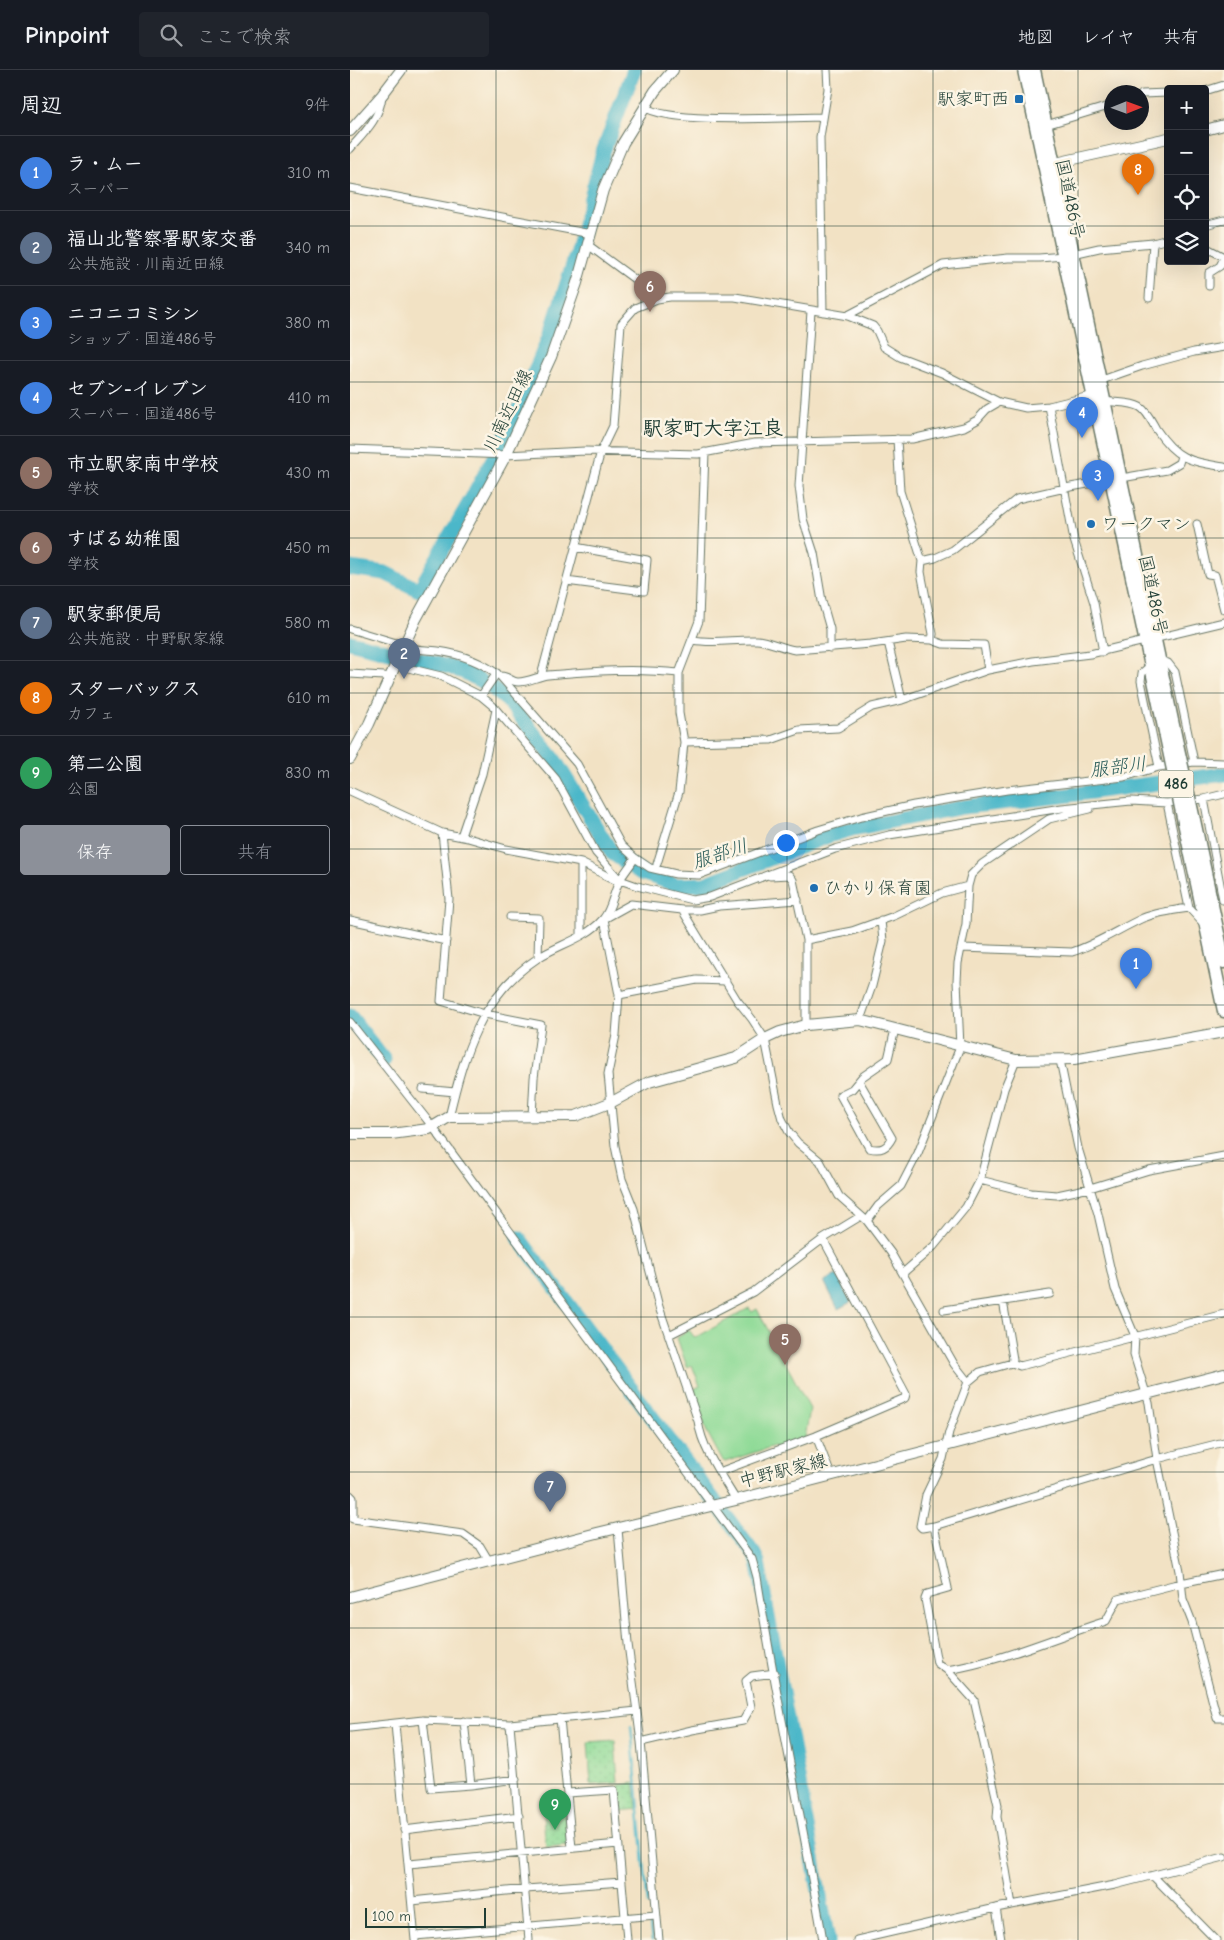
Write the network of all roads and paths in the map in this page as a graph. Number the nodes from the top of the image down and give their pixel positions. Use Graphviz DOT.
graph roads {
  1 [pos="400,70"];
  2 [pos="673,70"];
  3 [pos="827,70"];
  4 [pos="1024,70"];
  5 [pos="1034,70"];
  6 [pos="1224,85"];
  7 [pos="1209,90"];
  8 [pos="1149,94"];
  9 [pos="1164,94"];
  10 [pos="382,96"];
  11 [pos="644,107"];
  12 [pos="1104,108"];
  13 [pos="824,117"];
  14 [pos="1046,125"];
  15 [pos="1224,126"];
  16 [pos="1209,129"];
  17 [pos="350,131"];
  18 [pos="1164,139"];
  19 [pos="350,149"];
  20 [pos="1050,164"];
  21 [pos="350,188"];
  22 [pos="1224,220"];
  23 [pos="1209,224"];
  24 [pos="591,234"];
  25 [pos="1164,240"];
  26 [pos="1153,243"];
  27 [pos="588,246"];
  28 [pos="1209,249"];
  29 [pos="1068,254"];
  30 [pos="1224,257"];
  31 [pos="1208,286"];
  32 [pos="1149,298"];
  33 [pos="657,299"];
  34 [pos="811,311"];
  35 [pos="823,312"];
  36 [pos="848,316"];
  37 [pos="1224,347"];
  38 [pos="1100,380"];
  39 [pos="1099,398"];
  40 [pos="999,402"];
  41 [pos="1048,406"];
  42 [pos="897,439"];
  43 [pos="803,441"];
  44 [pos="350,449"];
  45 [pos="601,451"];
  46 [pos="705,452"];
  47 [pos="506,455"];
  48 [pos="1181,456"];
  49 [pos="1224,467"];
  50 [pos="1115,479"];
  51 [pos="1065,488"];
  52 [pos="1196,524"];
  53 [pos="575,547"];
  54 [pos="922,561"];
  55 [pos="566,581"];
  56 [pos="1224,610"];
  57 [pos="1224,622"];
  58 [pos="350,629"];
  59 [pos="693,640"];
  60 [pos="932,640"];
  61 [pos="1150,640"];
  62 [pos="888,642"];
  63 [pos="402,647"];
  64 [pos="830,648"];
  65 [pos="1102,652"];
  66 [pos="1155,663"];
  67 [pos="396,664"];
  68 [pos="988,670"];
  69 [pos="680,673"];
  70 [pos="350,674"];
  71 [pos="497,675"];
  72 [pos="541,676"];
  73 [pos="390,679"];
  74 [pos="482,694"];
  75 [pos="902,700"];
  76 [pos="496,710"];
  77 [pos="684,742"];
  78 [pos="350,759"];
  79 [pos="1194,762"];
  80 [pos="1224,763"];
  81 [pos="1159,767"];
  82 [pos="350,791"];
  83 [pos="1224,794"];
  84 [pos="1204,799"];
  85 [pos="1166,803"];
  86 [pos="1095,805"];
  87 [pos="442,833"];
  88 [pos="461,836"];
  89 [pos="635,858"];
  90 [pos="581,863"];
  91 [pos="657,864"];
  92 [pos="676,874"];
  93 [pos="764,876"];
  94 [pos="622,878"];
  95 [pos="968,886"];
  96 [pos="798,900"];
  97 [pos="1224,900"];
  98 [pos="1189,908"];
  99 [pos="682,910"];
  100 [pos="510,917"];
  101 [pos="604,919"];
  102 [pos="350,920"];
  103 [pos="881,920"];
  104 [pos="1210,923"];
  105 [pos="581,936"];
  106 [pos="806,940"];
  107 [pos="446,941"];
  108 [pos="962,948"];
  109 [pos="538,958"];
  110 [pos="1224,962"];
  111 [pos="726,981"];
  112 [pos="619,995"];
  113 [pos="1224,1011"];
  114 [pos="484,1014"];
  115 [pos="860,1020"];
  116 [pos="350,1022"];
  117 [pos="806,1026"];
  118 [pos="894,1029"];
  119 [pos="1224,1032"];
  120 [pos="765,1039"];
  121 [pos="960,1046"];
  122 [pos="1016,1060"];
  123 [pos="1060,1060"];
  124 [pos="859,1081"];
  125 [pos="423,1089"];
  126 [pos="455,1092"];
  127 [pos="612,1102"];
  128 [pos="532,1116"];
  129 [pos="449,1117"];
  130 [pos="432,1126"];
  131 [pos="350,1134"];
  132 [pos="1224,1156"];
  133 [pos="980,1180"];
  134 [pos="1090,1188"];
  135 [pos="861,1216"];
  136 [pos="867,1221"];
  137 [pos="823,1239"];
  138 [pos="903,1272"];
  139 [pos="1050,1294"];
  140 [pos="1003,1301"];
  141 [pos="944,1310"];
  142 [pos="1224,1314"];
  143 [pos="669,1335"];
  144 [pos="1135,1336"];
  145 [pos="1012,1364"];
  146 [pos="1224,1374"];
  147 [pos="968,1382"];
  148 [pos="1147,1394"];
  149 [pos="816,1436"];
  150 [pos="1224,1442"];
  151 [pos="947,1446"];
  152 [pos="1157,1459"];
  153 [pos="719,1472"];
  154 [pos="831,1476"];
  155 [pos="350,1495"];
  156 [pos="736,1500"];
  157 [pos="716,1504"];
  158 [pos="934,1526"];
  159 [pos="618,1529"];
  160 [pos="489,1561"];
  161 [pos="1224,1574"];
  162 [pos="1180,1583"];
  163 [pos="350,1597"];
  164 [pos="947,1670"];
  165 [pos="775,1673"];
  166 [pos="637,1711"];
  167 [pos="560,1718"];
  168 [pos="1224,1718"];
  169 [pos="423,1720"];
  170 [pos="464,1722"];
  171 [pos="394,1724"];
  172 [pos="510,1724"];
  173 [pos="350,1728"];
  174 [pos="641,1742"];
  175 [pos="516,1779"];
  176 [pos="471,1785"];
  177 [pos="567,1793"];
  178 [pos="519,1816"];
  179 [pos="404,1830"];
  180 [pos="618,1844"];
  181 [pos="572,1848"];
  182 [pos="522,1853"];
  183 [pos="1224,1857"];
  184 [pos="409,1864"];
  185 [pos="1153,1876"];
  186 [pos="622,1882"];
  187 [pos="526,1889"];
  188 [pos="412,1901"];
  189 [pos="1012,1905"];
  190 [pos="996,1908"];
  191 [pos="656,1915"];
  192 [pos="626,1917"];
  193 [pos="528,1926"];
  194 [pos="415,1938"];
  195 [pos="529,1940"];
  196 [pos="628,1940"];
  197 [pos="659,1940"];
  198 [pos="823,1940"];
  199 [pos="857,1940"];
  200 [pos="1001,1940"];
  201 [pos="1216,1940"];
  1 -- 10 [label="main road"];
  2 -- 11 [label="main road, 川南近田線"];
  3 -- 13 [label="street"];
  4 -- 20 [label="highway, 国道486号 / 486"];
  5 -- 14 [label="highway, 国道486号 / 486"];
  6 -- 7 [label="street"];
  8 -- 9 [label="street"];
  10 -- 17 [label="main road"];
  10 -- 19 [label="street"];
  11 -- 13 [label="street"];
  11 -- 24 [label="main road, 川南近田線"];
  12 -- 14 [label="street"];
  13 -- 35 [label="street"];
  14 -- 20 [label="highway, 国道486号 / 486"];
  15 -- 16 [label="main road"];
  18 -- 20 [label="main road"];
  20 -- 29 [label="highway, 国道486号 / 486"];
  21 -- 24 [label="street"];
  22 -- 23 [label="street"];
  24 -- 27 [label="main road, 川南近田線"];
  25 -- 26 [label="street"];
  26 -- 29 [label="street"];
  26 -- 32 [label="street"];
  27 -- 33 [label="street"];
  27 -- 47 [label="main road, 川南近田線"];
  28 -- 30 [label="street"];
  29 -- 36 [label="street"];
  29 -- 38 [label="highway, 国道486号 / 486"];
  29 -- 39 [label="highway, 国道486号 / 486"];
  30 -- 31 [label="street"];
  33 -- 34 [label="street"];
  33 -- 45 [label="street"];
  34 -- 35 [label="street"];
  34 -- 43 [label="street"];
  35 -- 36 [label="street"];
  36 -- 40 [label="street"];
  37 -- 38 [label="street"];
  38 -- 39 [label="highway, 国道486号 / 486"];
  39 -- 41 [label="street"];
  39 -- 48 [label="street"];
  39 -- 50 [label="highway, 国道486号 / 486"];
  40 -- 41 [label="street"];
  40 -- 42 [label="street"];
  41 -- 51 [label="street"];
  42 -- 43 [label="street"];
  42 -- 54 [label="street"];
  43 -- 46 [label="street"];
  43 -- 64 [label="street"];
  44 -- 47 [label="street"];
  45 -- 46 [label="street"];
  45 -- 47 [label="street"];
  45 -- 53 [label="street"];
  46 -- 59 [label="street"];
  47 -- 63 [label="main road, 川南近田線"];
  48 -- 49 [label="street"];
  48 -- 50 [label="street"];
  50 -- 51 [label="street"];
  50 -- 61 [label="highway, 国道486号 / 486"];
  51 -- 54 [label="street"];
  51 -- 65 [label="street"];
  52 -- 56 [label="street"];
  53 -- 55 [label="street"];
  53 -- 55 [label="street"];
  54 -- 60 [label="street"];
  55 -- 72 [label="street"];
  57 -- 61 [label="street"];
  58 -- 63 [label="street"];
  59 -- 64 [label="street"];
  59 -- 69 [label="street"];
  60 -- 62 [label="street"];
  60 -- 68 [label="street"];
  61 -- 65 [label="street"];
  61 -- 66 [label="highway, 国道486号 / 486"];
  62 -- 64 [label="street"];
  62 -- 75 [label="street"];
  63 -- 67 [label="main road, 川南近田線"];
  63 -- 71 [label="street"];
  65 -- 68 [label="street"];
  66 -- 79 [label="street"];
  66 -- 81 [label="street"];
  66 -- 104 [label="highway, 国道486号 / 486, bridge"];
  67 -- 73 [label="main road, 川南近田線"];
  67 -- 74 [label="street"];
  68 -- 75 [label="street"];
  69 -- 72 [label="street"];
  69 -- 77 [label="street"];
  70 -- 73 [label="street"];
  71 -- 72 [label="street"];
  71 -- 74 [label="street"];
  71 -- 89 [label="street"];
  73 -- 78 [label="main road, 川南近田線"];
  74 -- 76 [label="street"];
  75 -- 77 [label="street"];
  76 -- 88 [label="street"];
  76 -- 94 [label="street"];
  77 -- 91 [label="street"];
  79 -- 80 [label="street"];
  79 -- 81 [label="street"];
  81 -- 92 [label="street"];
  82 -- 87 [label="street"];
  83 -- 84 [label="street"];
  84 -- 85 [label="street"];
  84 -- 97 [label="street"];
  85 -- 86 [label="street"];
  85 -- 98 [label="street"];
  86 -- 93 [label="street"];
  86 -- 95 [label="street"];
  87 -- 88 [label="street"];
  87 -- 107 [label="street"];
  88 -- 90 [label="street"];
  89 -- 91 [label="street"];
  89 -- 92 [label="street"];
  89 -- 94 [label="street"];
  90 -- 94 [label="street"];
  90 -- 105 [label="street"];
  91 -- 92 [label="street"];
  93 -- 94 [label="street"];
  93 -- 96 [label="street"];
  94 -- 101 [label="street"];
  95 -- 103 [label="street"];
  95 -- 108 [label="street"];
  96 -- 99 [label="street"];
  96 -- 106 [label="street"];
  97 -- 104 [label="street"];
  98 -- 104 [label="street"];
  98 -- 108 [label="street"];
  99 -- 101 [label="street"];
  99 -- 111 [label="street"];
  100 -- 109 [label="street"];
  101 -- 105 [label="street"];
  101 -- 112 [label="street"];
  102 -- 107 [label="street"];
  103 -- 106 [label="street"];
  103 -- 115 [label="street"];
  104 -- 110 [label="highway, 国道486号 / 486"];
  104 -- 113 [label="highway, 国道486号 / 486"];
  105 -- 109 [label="street"];
  106 -- 117 [label="street"];
  107 -- 114 [label="street"];
  108 -- 121 [label="street"];
  109 -- 114 [label="street"];
  111 -- 112 [label="street"];
  111 -- 120 [label="street"];
  112 -- 127 [label="street"];
  114 -- 126 [label="street"];
  114 -- 128 [label="street"];
  115 -- 117 [label="main road"];
  115 -- 118 [label="main road"];
  116 -- 130 [label="street"];
  117 -- 120 [label="main road"];
  118 -- 121 [label="main road"];
  118 -- 124 [label="street"];
  119 -- 123 [label="main road"];
  120 -- 127 [label="main road"];
  120 -- 135 [label="street"];
  121 -- 122 [label="main road"];
  121 -- 136 [label="street"];
  122 -- 123 [label="main road"];
  122 -- 133 [label="street"];
  123 -- 134 [label="street"];
  124 -- 124 [label="street"];
  125 -- 126 [label="street"];
  126 -- 129 [label="street"];
  127 -- 128 [label="main road"];
  127 -- 143 [label="street"];
  128 -- 129 [label="main road"];
  129 -- 130 [label="main road"];
  130 -- 131 [label="main road"];
  130 -- 157 [label="street"];
  132 -- 134 [label="street"];
  133 -- 134 [label="street"];
  133 -- 138 [label="street"];
  134 -- 144 [label="street"];
  135 -- 136 [label="street"];
  135 -- 137 [label="street"];
  136 -- 138 [label="street"];
  137 -- 143 [label="street"];
  137 -- 149 [label="street"];
  138 -- 147 [label="street"];
  139 -- 140 [label="street"];
  140 -- 141 [label="street"];
  140 -- 145 [label="street"];
  142 -- 144 [label="street"];
  143 -- 153 [label="street"];
  144 -- 145 [label="street"];
  144 -- 148 [label="street"];
  145 -- 147 [label="street"];
  146 -- 148 [label="main road, 中野駅家線"];
  147 -- 151 [label="street"];
  148 -- 151 [label="main road, 中野駅家線"];
  148 -- 152 [label="street"];
  149 -- 153 [label="street"];
  149 -- 154 [label="street"];
  150 -- 152 [label="street"];
  151 -- 154 [label="main road, 中野駅家線"];
  151 -- 158 [label="street"];
  152 -- 158 [label="street"];
  152 -- 162 [label="street"];
  153 -- 156 [label="street"];
  154 -- 156 [label="main road, 中野駅家線"];
  155 -- 160 [label="street"];
  156 -- 157 [label="main road, 中野駅家線"];
  157 -- 159 [label="main road, 中野駅家線"];
  157 -- 165 [label="street"];
  158 -- 164 [label="street"];
  159 -- 160 [label="main road, 中野駅家線"];
  159 -- 166 [label="street"];
  160 -- 163 [label="main road, 中野駅家線"];
  161 -- 162 [label="street"];
  162 -- 164 [label="street"];
  162 -- 168 [label="street"];
  164 -- 189 [label="street"];
  165 -- 174 [label="street"];
  165 -- 198 [label="street"];
  166 -- 167 [label="street"];
  166 -- 174 [label="street"];
  167 -- 172 [label="street"];
  167 -- 177 [label="street"];
  169 -- 170 [label="street"];
  169 -- 171 [label="street"];
  169 -- 176 [label="street"];
  170 -- 172 [label="street"];
  170 -- 176 [label="street"];
  171 -- 173 [label="street"];
  171 -- 179 [label="street"];
  172 -- 175 [label="street"];
  174 -- 191 [label="street"];
  175 -- 176 [label="street"];
  175 -- 178 [label="street"];
  177 -- 180 [label="street"];
  177 -- 181 [label="street"];
  178 -- 179 [label="street"];
  178 -- 182 [label="street"];
  179 -- 184 [label="street"];
  180 -- 181 [label="street"];
  180 -- 186 [label="street"];
  181 -- 182 [label="street"];
  182 -- 184 [label="street"];
  182 -- 187 [label="street"];
  183 -- 185 [label="street"];
  184 -- 188 [label="street"];
  185 -- 189 [label="street"];
  185 -- 201 [label="street"];
  186 -- 187 [label="street"];
  186 -- 192 [label="street"];
  187 -- 188 [label="street"];
  187 -- 193 [label="street"];
  188 -- 194 [label="street"];
  189 -- 190 [label="street"];
  190 -- 199 [label="street"];
  190 -- 200 [label="street"];
  191 -- 192 [label="street"];
  191 -- 197 [label="street"];
  192 -- 193 [label="street"];
  192 -- 196 [label="street"];
  193 -- 194 [label="street"];
  193 -- 195 [label="street"];
}
